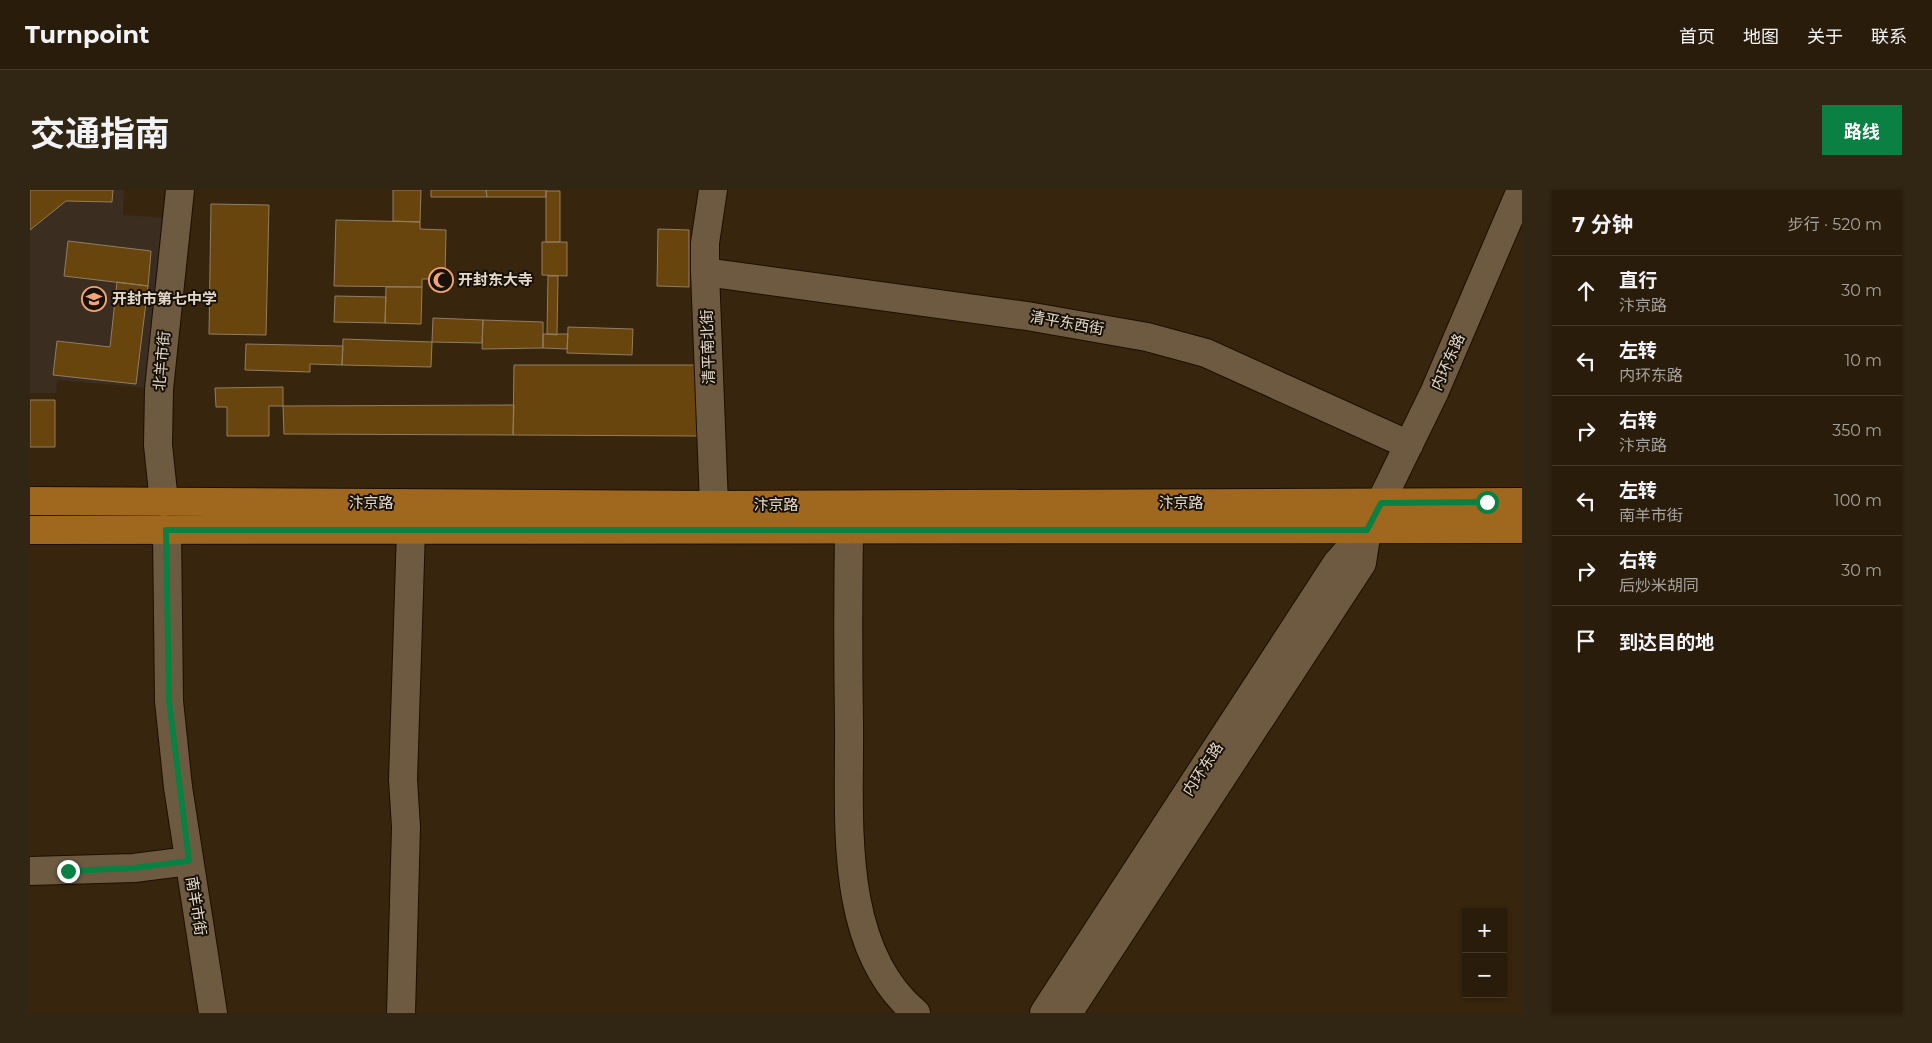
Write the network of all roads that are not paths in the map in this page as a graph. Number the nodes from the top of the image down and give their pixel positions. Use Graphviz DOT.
graph roads {
  1 [pos="180,190"];
  2 [pos="713,190"];
  3 [pos="1521,190"];
  4 [pos="705,272"];
  5 [pos="1409,444"];
  6 [pos="30,501"];
  7 [pos="164,502"];
  8 [pos="1522,502"];
  9 [pos="1381,503"];
  10 [pos="714,505"];
  11 [pos="1522,529"];
  12 [pos="30,530"];
  13 [pos="166,530"];
  14 [pos="411,530"];
  15 [pos="1367,530"];
  16 [pos="849,531"];
  17 [pos="189,861"];
  18 [pos="30,871"];
  19 [pos="212,1013"];
  20 [pos="401,1013"];
  21 [pos="916,1013"];
  22 [pos="1044,1013"];
  23 [pos="1068,1013"];
  1 -- 7 [label="street, 北羊市街"];
  2 -- 4 [label="street, 清平南北街"];
  3 -- 5 [label="street, 内环东路"];
  4 -- 5 [label="street, 清平东西街"];
  4 -- 10 [label="street, 清平南北街"];
  5 -- 9 [label="street, 内环东路"];
  6 -- 7 [label="main road, 汴京路"];
  7 -- 10 [label="main road, 汴京路"];
  8 -- 9 [label="main road, 汴京路"];
  9 -- 10 [label="main road, 汴京路"];
  9 -- 15 [label="street, 内环东路"];
  11 -- 15 [label="main road, 汴京路"];
  12 -- 13 [label="main road, 汴京路"];
  13 -- 14 [label="main road, 汴京路"];
  13 -- 17 [label="street, 南羊市街"];
  14 -- 16 [label="main road, 汴京路"];
  14 -- 20 [label="street"];
  15 -- 16 [label="main road, 汴京路"];
  15 -- 22 [label="street, 内环东路"];
  15 -- 23 [label="street, 内环东路"];
  16 -- 21 [label="street"];
  17 -- 18 [label="street"];
  17 -- 19 [label="street, 南羊市街"];
}
